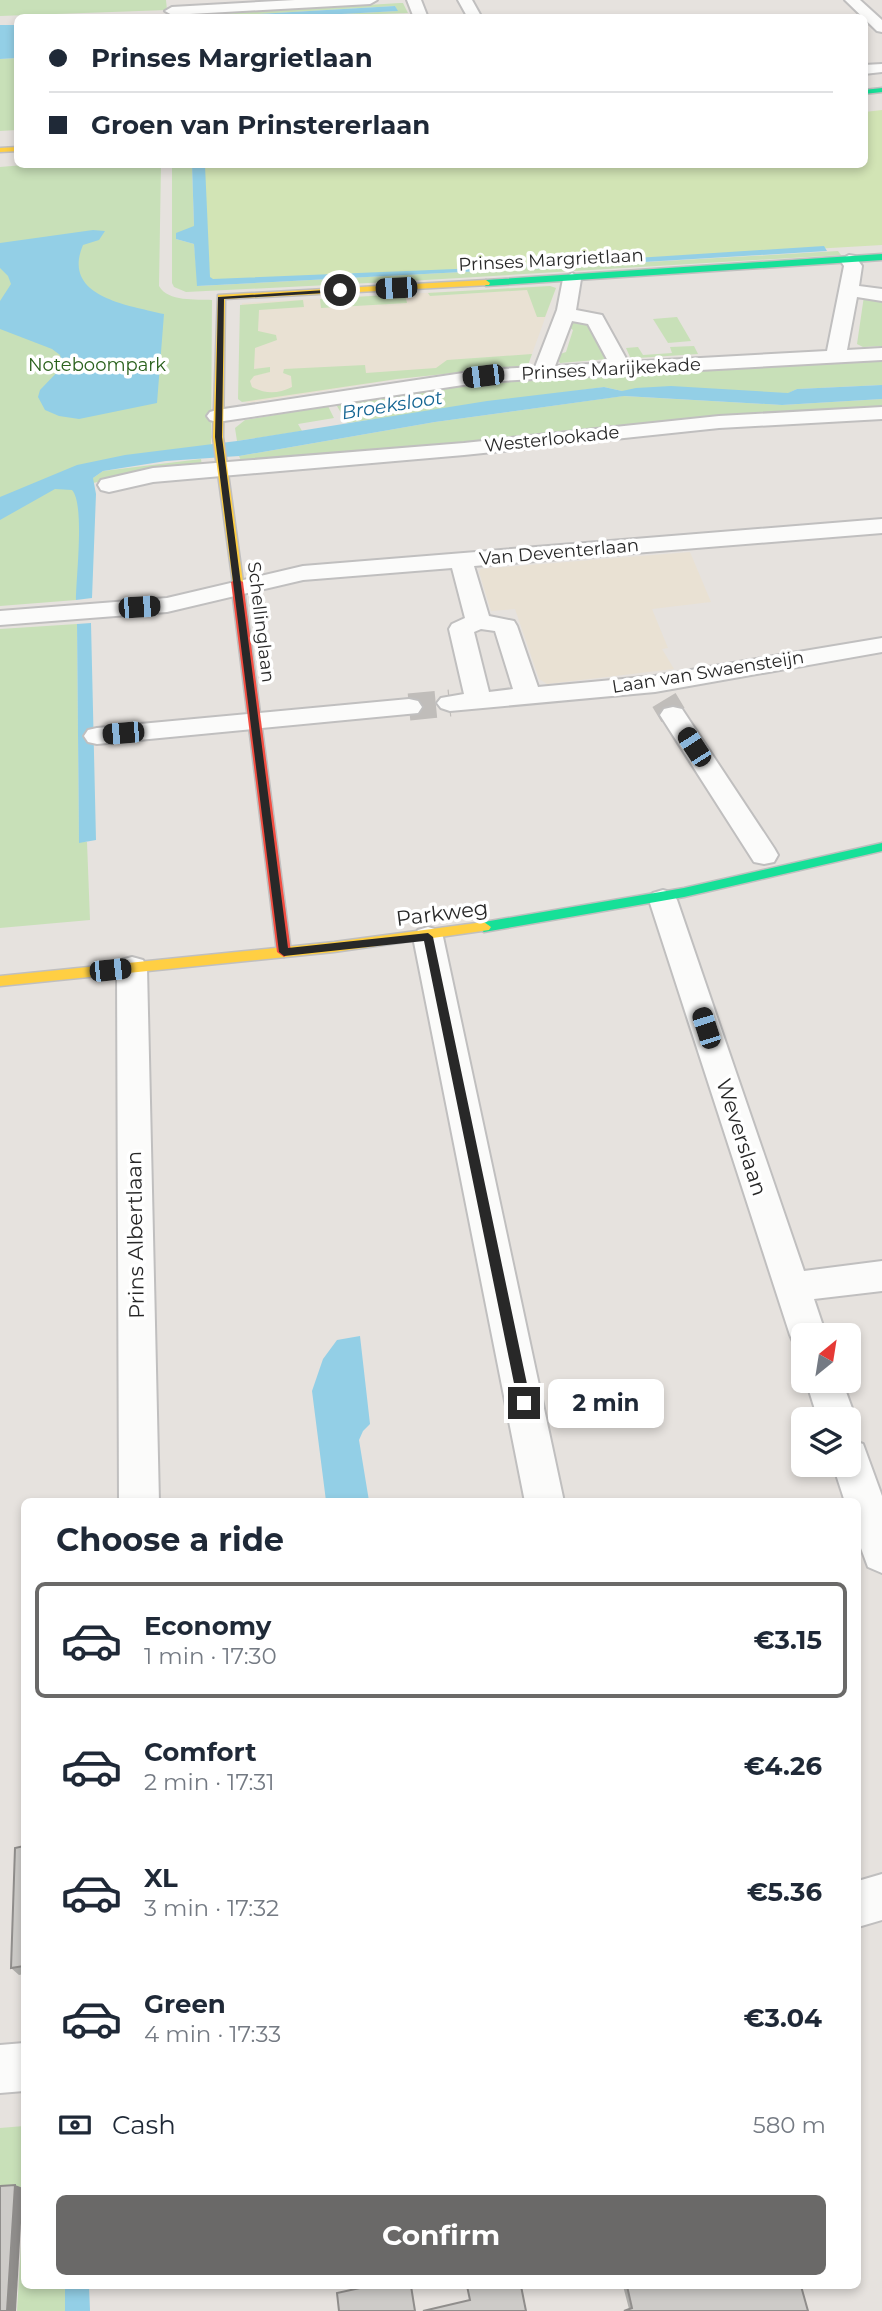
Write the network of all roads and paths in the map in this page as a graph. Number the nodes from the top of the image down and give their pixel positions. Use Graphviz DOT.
graph roads {
  1 [pos="370,0"];
  2 [pos="852,0"];
  3 [pos="321,1"];
  4 [pos="172,10"];
  5 [pos="880,24"];
  6 [pos="882,257"];
  7 [pos="849,260"];
  8 [pos="572,279"];
  9 [pos="847,290"];
  10 [pos="882,295"];
  11 [pos="221,297"];
  12 [pos="564,314"];
  13 [pos="882,354"];
  14 [pos="836,358"];
  15 [pos="621,368"];
  16 [pos="542,372"];
  17 [pos="217,416"];
  18 [pos="875,419"];
  19 [pos="221,466"];
  20 [pos="109,485"];
  21 [pos="882,526"];
  22 [pos="461,560"];
  23 [pos="238,588"];
  24 [pos="0,618"];
  25 [pos="478,621"];
  26 [pos="882,645"];
  27 [pos="528,696"];
  28 [pos="478,700"];
  29 [pos="664,700"];
  30 [pos="450,703"];
  31 [pos="409,707"];
  32 [pos="255,721"];
  33 [pos="97,736"];
  34 [pos="882,847"];
  35 [pos="765,854"];
  36 [pos="663,900"];
  37 [pos="428,937"];
  38 [pos="284,952"];
  39 [pos="132,968"];
  40 [pos="0,981"];
  41 [pos="882,1276"];
  42 [pos="792,1287"];
  43 [pos="804,1323"];
  44 [pos="856,1477"];
  45 [pos="139,1498"];
  46 [pos="544,1498"];
  47 [pos="882,1554"];
  48 [pos="882,1897"];
  49 [pos="861,1902"];
  50 [pos="21,2067"];
  51 [pos="0,2069"];
  1 -- 3 [label="street"];
  2 -- 5 [label="street"];
  3 -- 4 [label="street"];
  6 -- 7 [label="street, Prinses Margrietlaan"];
  7 -- 8 [label="street, Prinses Margrietlaan"];
  7 -- 9 [label="street"];
  8 -- 11 [label="street, Prinses Margrietlaan"];
  8 -- 12 [label="street"];
  9 -- 10 [label="street"];
  9 -- 14 [label="street"];
  11 -- 17 [label="street, Schellinglaan"];
  12 -- 15 [label="street"];
  12 -- 16 [label="street"];
  13 -- 14 [label="street, Prinses Marijkekade"];
  14 -- 15 [label="street, Prinses Marijkekade"];
  15 -- 16 [label="street, Prinses Marijkekade"];
  16 -- 17 [label="street, Prinses Marijkekade"];
  17 -- 19 [label="street, Schellinglaan"];
  18 -- 19 [label="street, Westerlookade"];
  19 -- 20 [label="street, Westerlookade"];
  19 -- 23 [label="street, Schellinglaan"];
  21 -- 22 [label="street, Van Deventerlaan"];
  22 -- 23 [label="street, Van Deventerlaan"];
  22 -- 25 [label="street"];
  23 -- 24 [label="street, Van Deventerlaan"];
  23 -- 32 [label="street, Schellinglaan"];
  25 -- 27 [label="street"];
  25 -- 28 [label="street"];
  26 -- 29 [label="street, Laan van Swaensteijn"];
  27 -- 28 [label="street, Laan van Swaensteijn"];
  27 -- 29 [label="street, Laan van Swaensteijn"];
  28 -- 30 [label="street, Laan van Swaensteijn"];
  29 -- 35 [label="street"];
  31 -- 32 [label="street"];
  32 -- 33 [label="street"];
  32 -- 38 [label="street, Schellinglaan"];
  34 -- 36 [label="street, Parkweg"];
  36 -- 37 [label="street, Parkweg"];
  36 -- 42 [label="street, Weverslaan"];
  37 -- 38 [label="street, Parkweg"];
  37 -- 46 [label="street"];
  38 -- 39 [label="street, Parkweg"];
  39 -- 40 [label="street, Parkweg"];
  39 -- 45 [label="street, Prins Albertlaan"];
  41 -- 42 [label="street"];
  42 -- 43 [label="street, Weverslaan"];
  44 -- 47 [label="street"];
  48 -- 49 [label="street"];
  50 -- 51 [label="street"];
}
